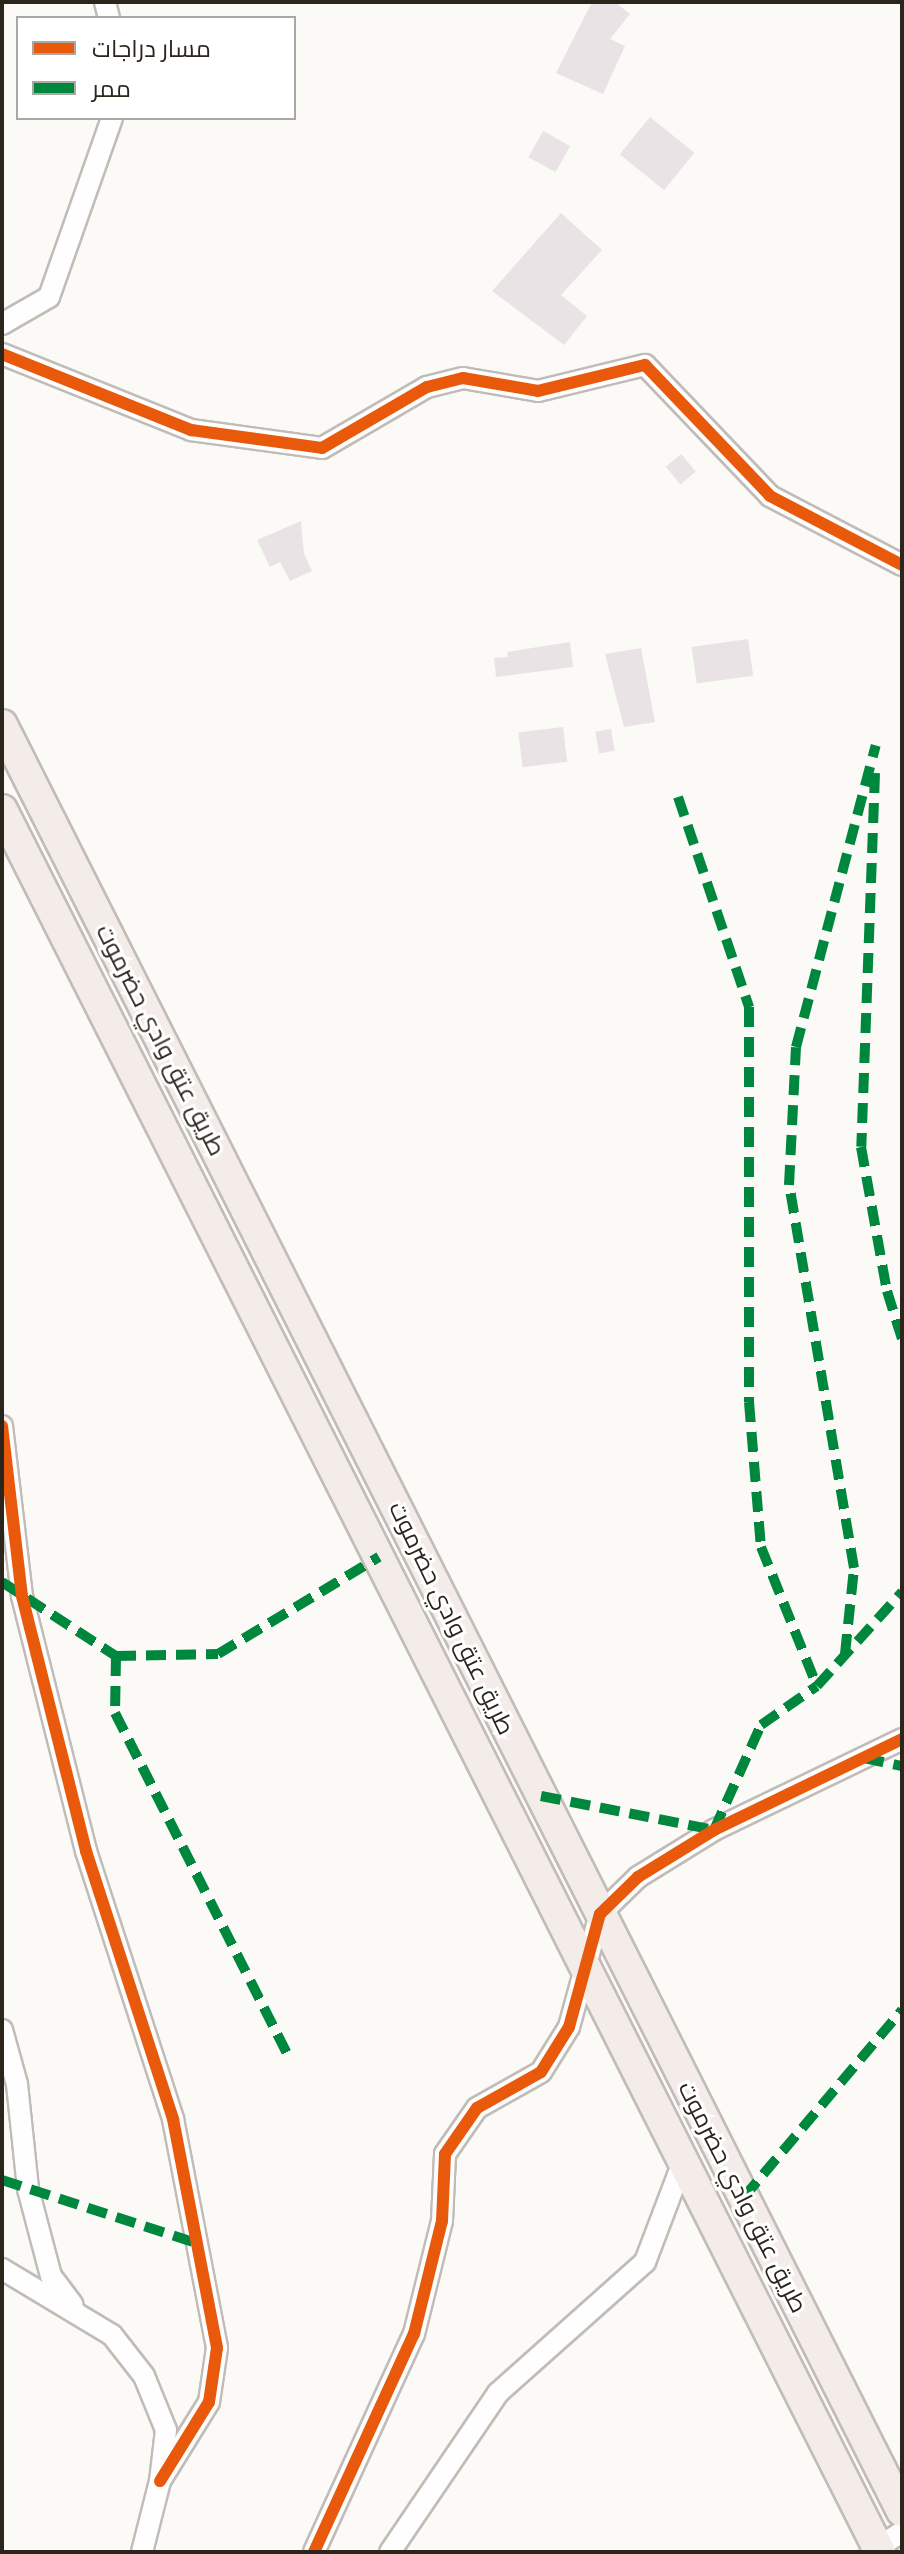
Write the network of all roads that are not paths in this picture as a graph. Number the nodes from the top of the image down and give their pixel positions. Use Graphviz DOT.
graph roads {
  1 [pos="111,120"];
  2 [pos="2,324"];
  3 [pos="2,354"];
  4 [pos="902,565"];
  5 [pos="2,725"];
  6 [pos="2,810"];
  7 [pos="2,1426"];
  8 [pos="902,1739"];
  9 [pos="600,1914"];
  10 [pos="585,1967"];
  11 [pos="2,2030"];
  12 [pos="683,2162"];
  13 [pos="2,2269"];
  14 [pos="77,2311"];
  15 [pos="856,2420"];
  16 [pos="822,2437"];
  17 [pos="160,2481"];
  18 [pos="902,2511"];
  19 [pos="883,2546"];
  20 [pos="142,2552"];
  21 [pos="314,2552"];
  22 [pos="390,2552"];
  1 -- 2 [label="street"];
  3 -- 4 [label="street"];
  5 -- 9 [label="main road, طريق عتق وادي حضرموت"];
  6 -- 10 [label="main road, طريق عتق وادي حضرموت"];
  7 -- 17 [label="street"];
  8 -- 9 [label="street"];
  9 -- 10 [label="street"];
  9 -- 15 [label="main road, طريق عتق وادي حضرموت"];
  10 -- 12 [label="main road, طريق عتق وادي حضرموت"];
  10 -- 21 [label="street"];
  11 -- 14 [label="street"];
  12 -- 16 [label="main road, طريق عتق وادي حضرموت"];
  12 -- 22 [label="street"];
  13 -- 14 [label="street"];
  14 -- 17 [label="street"];
  15 -- 16 [label="main road"];
  15 -- 18 [label="main road, طريق عتق وادي حضرموت"];
  16 -- 19 [label="main road, طريق عتق وادي حضرموت"];
  17 -- 20 [label="street"];
}
